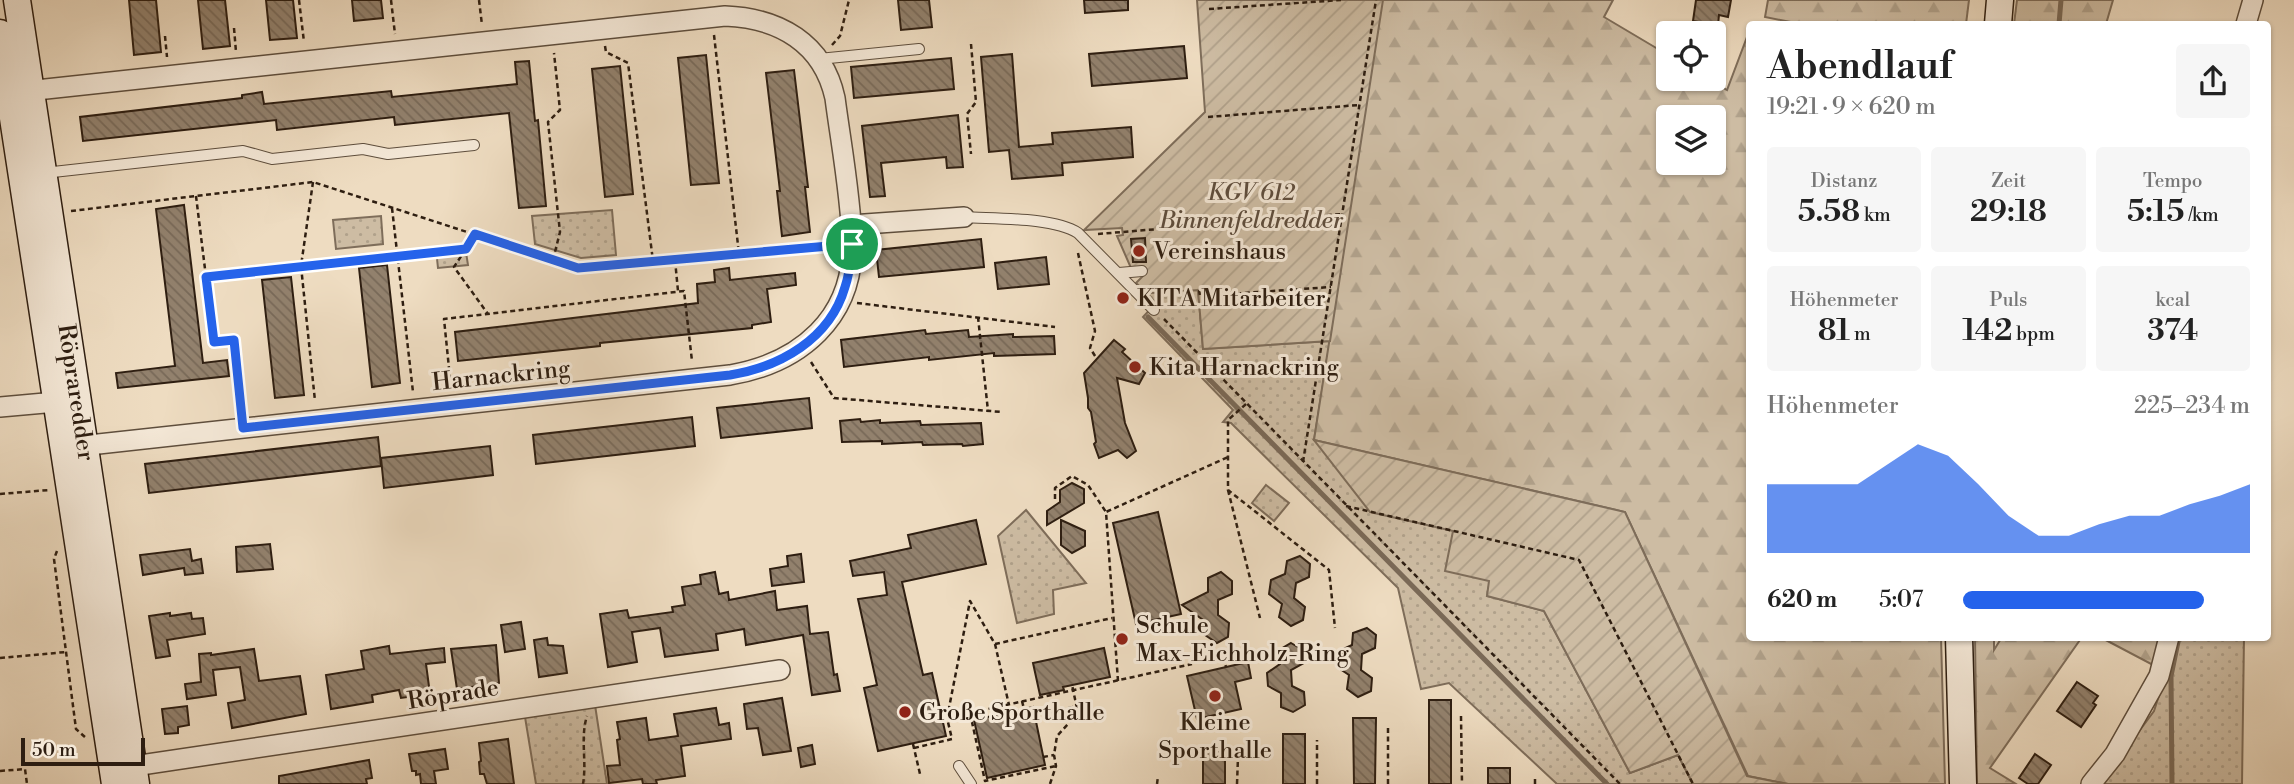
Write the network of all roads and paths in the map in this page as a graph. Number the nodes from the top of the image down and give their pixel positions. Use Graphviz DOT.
graph roads {
  1 [pos="17,0"];
  2 [pos="299,0"];
  3 [pos="391,0"];
  4 [pos="479,0"];
  5 [pos="849,0"];
  6 [pos="1341,0"];
  7 [pos="1376,0"];
  8 [pos="2000,0"];
  9 [pos="2253,0"];
  10 [pos="1209,9"];
  11 [pos="712,17"];
  12 [pos="1998,21"];
  13 [pos="2247,21"];
  14 [pos="234,27"];
  15 [pos="604,29"];
  16 [pos="0,33"];
  17 [pos="551,35"];
  18 [pos="165,36"];
  19 [pos="484,42"];
  20 [pos="971,44"];
  21 [pos="919,49"];
  22 [pos="397,51"];
  23 [pos="819,59"];
  24 [pos="306,61"];
  25 [pos="238,69"];
  26 [pos="169,76"];
  27 [pos="20,92"];
  28 [pos="1359,105"];
  29 [pos="1208,117"];
  30 [pos="474,145"];
  31 [pos="971,155"];
  32 [pos="44,173"];
  33 [pos="313,182"];
  34 [pos="196,196"];
  35 [pos="935,202"];
  36 [pos="393,208"];
  37 [pos="50,213"];
  38 [pos="1342,214"];
  39 [pos="964,217"];
  40 [pos="907,220"];
  41 [pos="475,234"];
  42 [pos="852,234"];
  43 [pos="1081,236"];
  44 [pos="466,249"];
  45 [pos="1078,253"];
  46 [pos="739,254"];
  47 [pos="398,256"];
  48 [pos="554,260"];
  49 [pos="675,260"];
  50 [pos="653,261"];
  51 [pos="301,266"];
  52 [pos="1142,271"];
  53 [pos="1115,273"];
  54 [pos="206,277"];
  55 [pos="1331,287"];
  56 [pos="1199,290"];
  57 [pos="678,292"];
  58 [pos="840,301"];
  59 [pos="1148,306"];
  60 [pos="488,314"];
  61 [pos="978,317"];
  62 [pos="1055,327"];
  63 [pos="801,348"];
  64 [pos="1097,359"];
  65 [pos="694,379"];
  66 [pos="56,402"];
  67 [pos="1246,404"];
  68 [pos="453,405"];
  69 [pos="0,407"];
  70 [pos="415,409"];
  71 [pos="988,411"];
  72 [pos="1002,412"];
  73 [pos="317,420"];
  74 [pos="243,428"];
  75 [pos="74,447"];
  76 [pos="1228,457"];
  77 [pos="1303,462"];
  78 [pos="53,489"];
  79 [pos="1228,489"];
  80 [pos="0,495"];
  81 [pos="1055,499"];
  82 [pos="1346,506"];
  83 [pos="1106,512"];
  84 [pos="1112,618"];
  85 [pos="1260,618"];
  86 [pos="1335,628"];
  87 [pos="1959,641"];
  88 [pos="2168,641"];
  89 [pos="995,644"];
  90 [pos="66,652"];
  91 [pos="1223,657"];
  92 [pos="0,659"];
  93 [pos="1192,664"];
  94 [pos="1226,667"];
  95 [pos="780,670"];
  96 [pos="1118,681"];
  97 [pos="1072,685"];
  98 [pos="1073,691"];
  99 [pos="586,699"];
  100 [pos="1022,702"];
  101 [pos="1009,705"];
  102 [pos="1077,706"];
  103 [pos="1024,709"];
  104 [pos="970,713"];
  105 [pos="1035,716"];
  106 [pos="1461,716"];
  107 [pos="947,718"];
  108 [pos="1388,725"];
  109 [pos="1317,740"];
  110 [pos="1054,755"];
  111 [pos="1043,757"];
  112 [pos="1238,757"];
  113 [pos="958,766"];
  114 [pos="1056,766"];
  115 [pos="0,771"];
  116 [pos="920,774"];
  117 [pos="1158,776"];
  118 [pos="1535,776"];
  119 [pos="128,778"];
  120 [pos="27,784"];
  121 [pos="583,784"];
  122 [pos="971,784"];
  123 [pos="1050,784"];
  124 [pos="1157,784"];
  125 [pos="1237,784"];
  126 [pos="1317,784"];
  127 [pos="1388,784"];
  128 [pos="1462,784"];
  129 [pos="1535,784"];
  130 [pos="1620,784"];
  131 [pos="1693,784"];
  132 [pos="1963,784"];
  133 [pos="2091,784"];
  1 -- 27 [label="street, Röpraredder"];
  2 -- 24 [label="path"];
  3 -- 22 [label="path"];
  4 -- 19 [label="path"];
  5 -- 23 [label="path"];
  6 -- 10 [label="path"];
  7 -- 28 [label="path"];
  8 -- 12 [label="street"];
  9 -- 13 [label="street"];
  11 -- 15 [label="street, Harnackring"];
  11 -- 23 [label="street, Harnackring"];
  11 -- 46 [label="path"];
  14 -- 25 [label="path"];
  15 -- 17 [label="street, Harnackring"];
  15 -- 50 [label="path"];
  16 -- 27 [label="street, Röpraredder"];
  17 -- 19 [label="street, Harnackring"];
  17 -- 48 [label="path"];
  18 -- 26 [label="path"];
  19 -- 22 [label="street, Harnackring"];
  20 -- 31 [label="path"];
  21 -- 23 [label="lane"];
  22 -- 24 [label="street, Harnackring"];
  23 -- 42 [label="street, Harnackring"];
  24 -- 25 [label="street, Harnackring"];
  25 -- 26 [label="street, Harnackring"];
  26 -- 27 [label="street, Harnackring"];
  27 -- 32 [label="street, Röpraredder"];
  27 -- 66 [label="street, Röpraredder"];
  28 -- 29 [label="path"];
  28 -- 38 [label="path"];
  30 -- 32 [label="lane"];
  32 -- 37 [label="street, Röpraredder"];
  33 -- 34 [label="path"];
  33 -- 36 [label="path"];
  33 -- 51 [label="path"];
  34 -- 37 [label="path"];
  34 -- 54 [label="path"];
  35 -- 40 [label="street"];
  36 -- 41 [label="path"];
  36 -- 47 [label="path"];
  37 -- 75 [label="street, Röpraredder"];
  38 -- 43 [label="path"];
  38 -- 55 [label="path"];
  39 -- 40 [label="street"];
  39 -- 43 [label="lane"];
  40 -- 42 [label="street"];
  41 -- 44 [label="path"];
  41 -- 48 [label="path"];
  42 -- 46 [label="path"];
  42 -- 58 [label="street, Harnackring"];
  43 -- 53 [label="lane"];
  44 -- 47 [label="path"];
  44 -- 60 [label="path"];
  45 -- 64 [label="path"];
  46 -- 49 [label="path"];
  47 -- 51 [label="path"];
  47 -- 70 [label="path"];
  48 -- 50 [label="path"];
  49 -- 50 [label="path"];
  49 -- 57 [label="path"];
  51 -- 54 [label="path"];
  51 -- 73 [label="path"];
  52 -- 53 [label="lane"];
  53 -- 59 [label="lane"];
  54 -- 74 [label="path"];
  55 -- 56 [label="path"];
  55 -- 77 [label="path"];
  57 -- 60 [label="path"];
  57 -- 65 [label="path"];
  58 -- 61 [label="path"];
  58 -- 63 [label="street, Harnackring"];
  59 -- 67 [label="path"];
  60 -- 68 [label="path"];
  61 -- 62 [label="path"];
  61 -- 71 [label="path"];
  63 -- 65 [label="street, Harnackring"];
  63 -- 71 [label="path"];
  65 -- 68 [label="street, Harnackring"];
  66 -- 69 [label="street"];
  66 -- 75 [label="street, Röpraredder"];
  67 -- 76 [label="path"];
  67 -- 77 [label="path"];
  68 -- 70 [label="street, Harnackring"];
  70 -- 73 [label="street, Harnackring"];
  71 -- 72 [label="path"];
  73 -- 74 [label="street, Harnackring"];
  74 -- 75 [label="street, Harnackring"];
  75 -- 119 [label="street, Röpraredder"];
  76 -- 79 [label="path"];
  76 -- 83 [label="path"];
  77 -- 82 [label="path"];
  78 -- 80 [label="path"];
  79 -- 85 [label="path"];
  79 -- 86 [label="path"];
  81 -- 83 [label="path"];
  82 -- 130 [label="path"];
  82 -- 131 [label="path"];
  83 -- 84 [label="path"];
  84 -- 89 [label="path"];
  84 -- 96 [label="path"];
  87 -- 132 [label="street"];
  88 -- 133 [label="street"];
  89 -- 101 [label="path"];
  89 -- 107 [label="path"];
  90 -- 92 [label="path"];
  91 -- 94 [label="path"];
  93 -- 96 [label="path"];
  95 -- 99 [label="street, Röprade"];
  96 -- 98 [label="path"];
  97 -- 98 [label="path"];
  98 -- 100 [label="path"];
  98 -- 102 [label="path"];
  99 -- 119 [label="street, Röprade"];
  99 -- 121 [label="path"];
  100 -- 101 [label="path"];
  100 -- 103 [label="path"];
  101 -- 104 [label="path"];
  102 -- 105 [label="path"];
  102 -- 110 [label="path"];
  104 -- 107 [label="path"];
  104 -- 114 [label="path"];
  106 -- 128 [label="path"];
  107 -- 116 [label="path"];
  108 -- 127 [label="path"];
  109 -- 126 [label="path"];
  110 -- 111 [label="path"];
  110 -- 114 [label="path"];
  112 -- 125 [label="path"];
  113 -- 122 [label="lane"];
  114 -- 123 [label="path"];
  115 -- 120 [label="path"];
  117 -- 124 [label="path"];
  118 -- 129 [label="path"];
}
